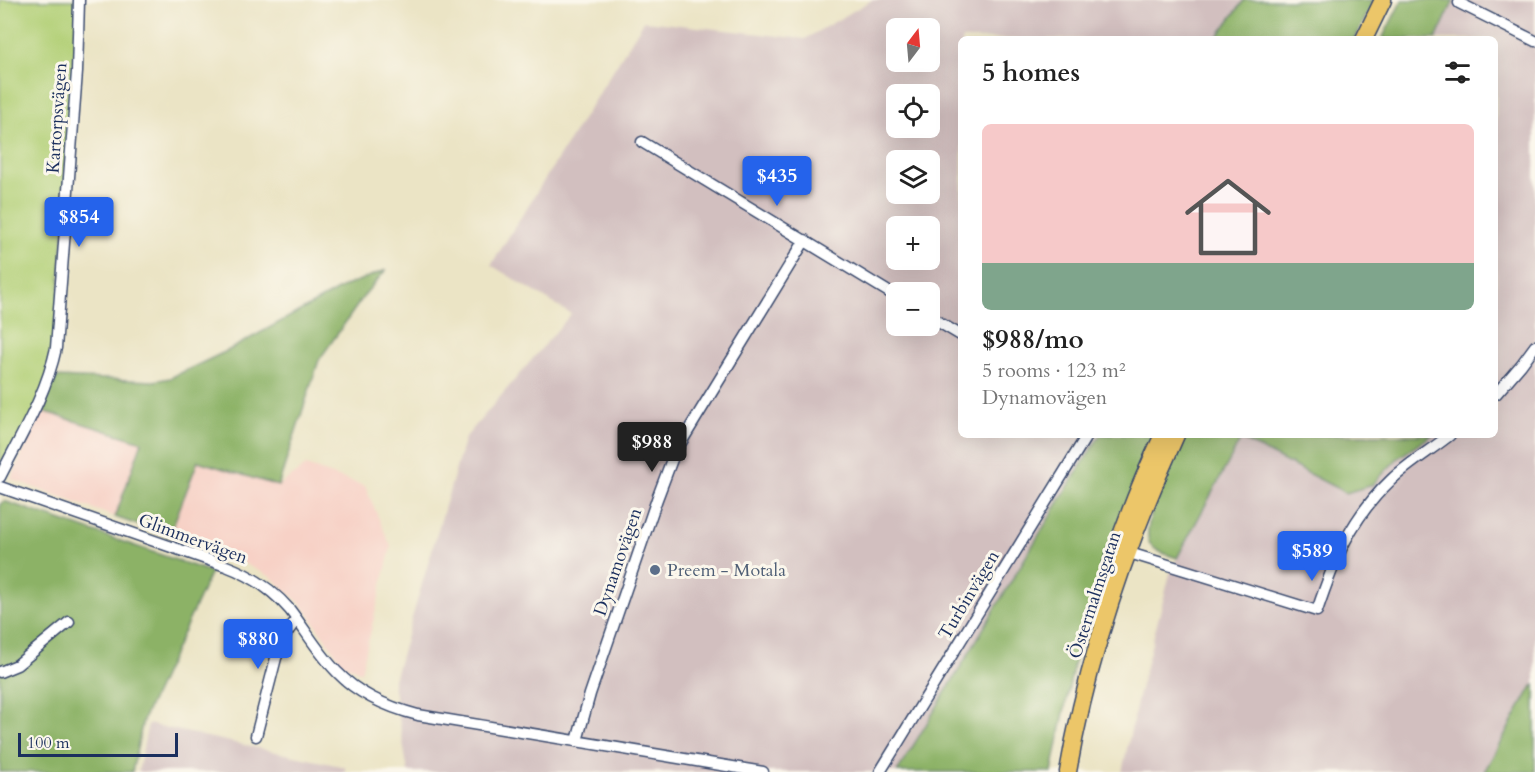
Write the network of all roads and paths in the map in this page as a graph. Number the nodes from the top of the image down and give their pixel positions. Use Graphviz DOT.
graph roads {
  1 [pos="79,0"];
  2 [pos="1383,0"];
  3 [pos="1393,0"];
  4 [pos="1459,3"];
  5 [pos="1365,36"];
  6 [pos="1375,36"];
  7 [pos="1535,41"];
  8 [pos="642,142"];
  9 [pos="805,240"];
  10 [pos="886,290"];
  11 [pos="940,323"];
  12 [pos="958,334"];
  13 [pos="1535,346"];
  14 [pos="1498,392"];
  15 [pos="1085,438"];
  16 [pos="1162,438"];
  17 [pos="1175,438"];
  18 [pos="1446,438"];
  19 [pos="0,477"];
  20 [pos="0,487"];
  21 [pos="1122,551"];
  22 [pos="296,620"];
  23 [pos="69,622"];
  24 [pos="0,672"];
  25 [pos="256,736"];
  26 [pos="577,741"];
  27 [pos="763,772"];
  28 [pos="880,772"];
  29 [pos="1060,772"];
  30 [pos="1068,772"];
  1 -- 19 [label="street, Kartorpsvägen"];
  2 -- 5 [label="main road"];
  3 -- 6 [label="main road"];
  4 -- 7 [label="street"];
  8 -- 9 [label="street"];
  9 -- 10 [label="street"];
  9 -- 26 [label="street, Dynamovägen"];
  11 -- 12 [label="street"];
  13 -- 14 [label="street"];
  15 -- 28 [label="street, Turbinvägen"];
  16 -- 21 [label="main road, Östermalmsgatan"];
  17 -- 21 [label="main road, Östermalmsgatan"];
  18 -- 21 [label="street"];
  20 -- 22 [label="street, Glimmervägen"];
  21 -- 29 [label="main road, Östermalmsgatan"];
  21 -- 30 [label="main road, Östermalmsgatan"];
  22 -- 25 [label="street"];
  22 -- 26 [label="street, Glimmervägen"];
  23 -- 24 [label="street"];
  26 -- 27 [label="street"];
}
